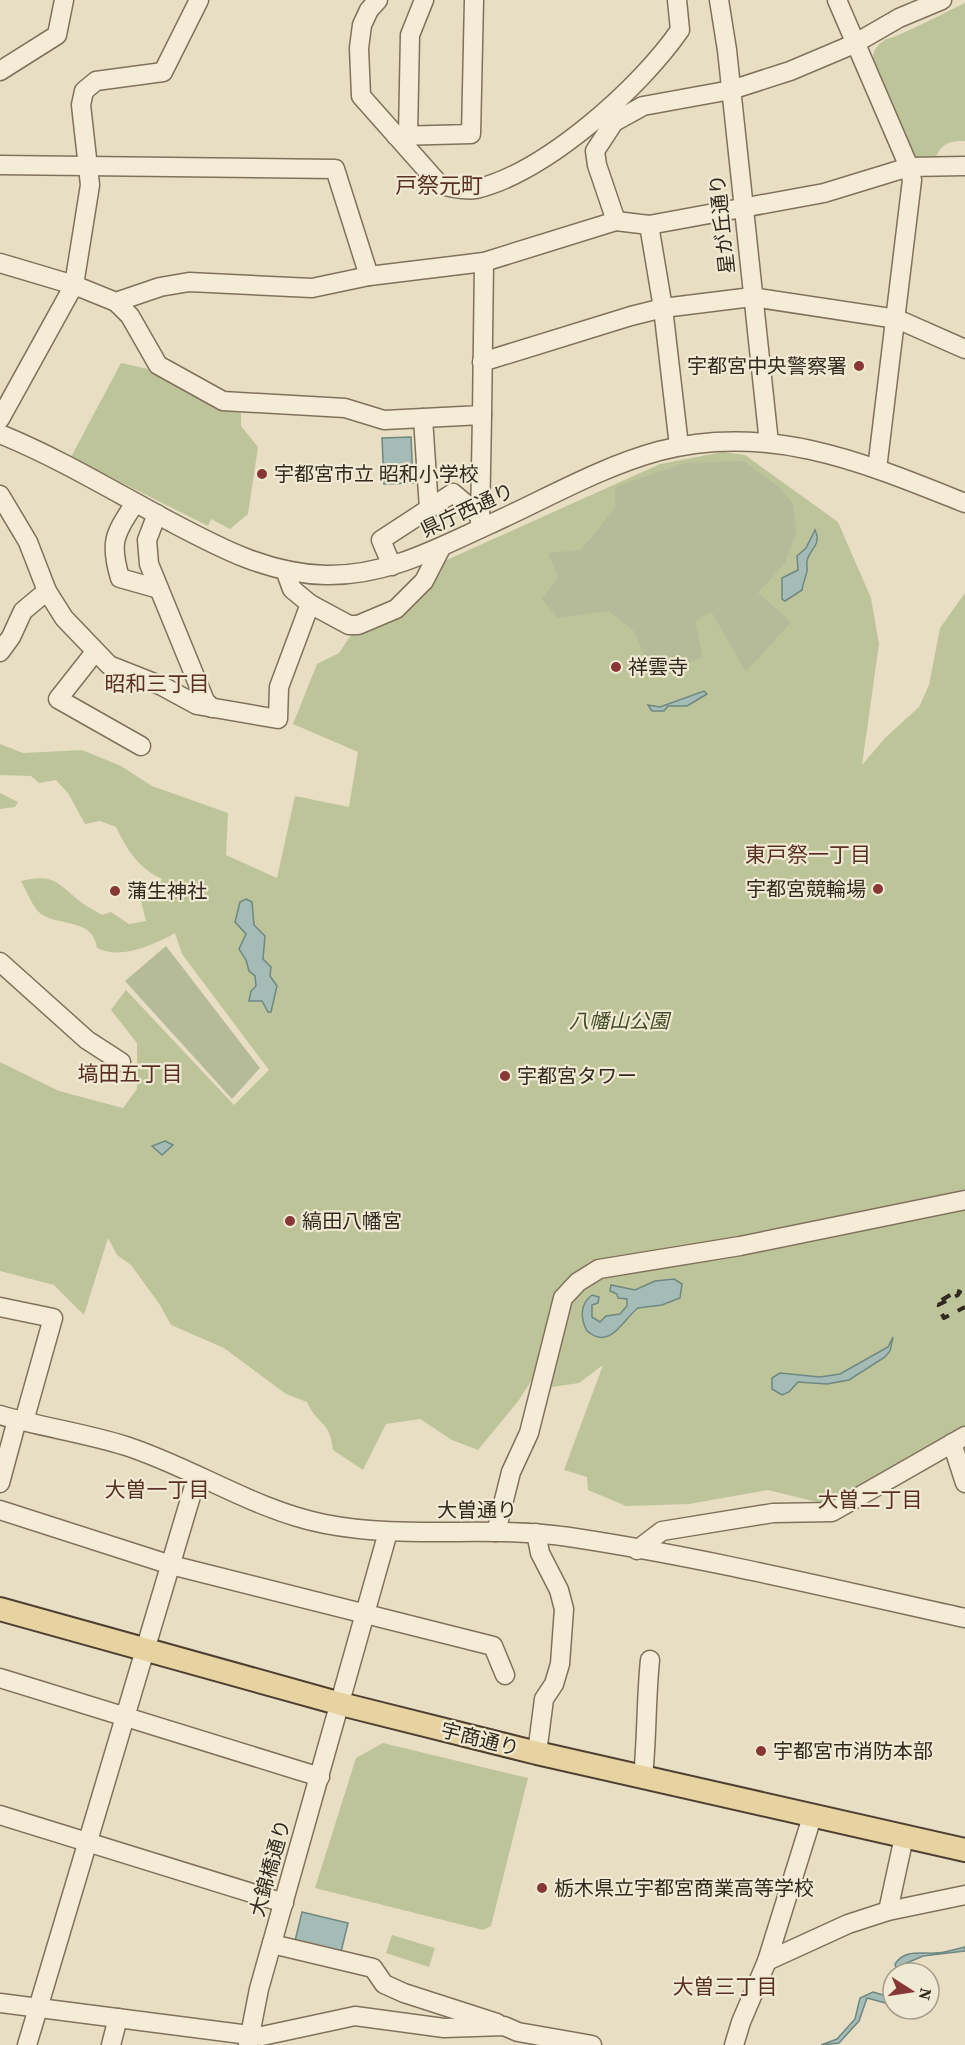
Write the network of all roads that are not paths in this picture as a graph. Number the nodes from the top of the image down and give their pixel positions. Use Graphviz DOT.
graph roads {
  1 [pos="64,0"];
  2 [pos="199,0"];
  3 [pos="378,0"];
  4 [pos="424,0"];
  5 [pos="474,0"];
  6 [pos="677,0"];
  7 [pos="719,0"];
  8 [pos="837,0"];
  9 [pos="942,0"];
  10 [pos="854,44"];
  11 [pos="0,70"];
  12 [pos="731,90"];
  13 [pos="402,135"];
  14 [pos="0,165"];
  15 [pos="965,166"];
  16 [pos="87,167"];
  17 [pos="909,167"];
  18 [pos="742,206"];
  19 [pos="616,221"];
  20 [pos="649,225"];
  21 [pos="484,262"];
  22 [pos="0,263"];
  23 [pos="369,276"];
  24 [pos="74,285"];
  25 [pos="752,297"];
  26 [pos="116,302"];
  27 [pos="663,308"];
  28 [pos="897,320"];
  29 [pos="965,349"];
  30 [pos="482,362"];
  31 [pos="482,415"];
  32 [pos="423,418"];
  33 [pos="0,419"];
  34 [pos="0,434"];
  35 [pos="769,442"];
  36 [pos="679,446"];
  37 [pos="877,469"];
  38 [pos="0,495"];
  39 [pos="135,503"];
  40 [pos="965,503"];
  41 [pos="429,509"];
  42 [pos="157,514"];
  43 [pos="480,523"];
  44 [pos="441,548"];
  45 [pos="392,566"];
  46 [pos="285,570"];
  47 [pos="159,588"];
  48 [pos="47,591"];
  49 [pos="310,604"];
  50 [pos="0,652"];
  51 [pos="95,652"];
  52 [pos="212,708"];
  53 [pos="141,746"];
  54 [pos="0,962"];
  55 [pos="121,1062"];
  56 [pos="965,1200"];
  57 [pos="0,1307"];
  58 [pos="14,1418"];
  59 [pos="958,1440"];
  60 [pos="197,1476"];
  61 [pos="0,1483"];
  62 [pos="965,1483"];
  63 [pos="0,1510"];
  64 [pos="387,1532"];
  65 [pos="496,1532"];
  66 [pos="536,1533"];
  67 [pos="636,1550"];
  68 [pos="171,1565"];
  69 [pos="0,1609"];
  70 [pos="364,1615"];
  71 [pos="965,1618"];
  72 [pos="147,1650"];
  73 [pos="651,1660"];
  74 [pos="505,1674"];
  75 [pos="0,1678"];
  76 [pos="340,1704"];
  77 [pos="126,1719"];
  78 [pos="537,1753"];
  79 [pos="320,1777"];
  80 [pos="643,1777"];
  81 [pos="0,1815"];
  82 [pos="812,1817"];
  83 [pos="904,1837"];
  84 [pos="88,1841"];
  85 [pos="965,1850"];
  86 [pos="965,1894"];
  87 [pos="284,1903"];
  88 [pos="888,1911"];
  89 [pos="272,1944"];
  90 [pos="767,1962"];
  91 [pos="0,2003"];
  92 [pos="37,2008"];
  93 [pos="118,2018"];
  94 [pos="504,2026"];
  95 [pos="248,2040"];
  96 [pos="27,2045"];
  97 [pos="111,2045"];
  98 [pos="592,2045"];
  99 [pos="734,2045"];
  1 -- 11 [label="street"];
  2 -- 16 [label="street"];
  3 -- 13 [label="street"];
  4 -- 13 [label="street"];
  5 -- 13 [label="street"];
  6 -- 13 [label="street"];
  7 -- 12 [label="street, 星が丘通り"];
  8 -- 10 [label="street"];
  9 -- 10 [label="street"];
  10 -- 12 [label="street"];
  10 -- 17 [label="street"];
  12 -- 18 [label="street, 星が丘通り"];
  12 -- 19 [label="street"];
  14 -- 16 [label="street"];
  15 -- 17 [label="street"];
  16 -- 23 [label="street"];
  16 -- 24 [label="street"];
  17 -- 18 [label="street"];
  17 -- 28 [label="street"];
  18 -- 20 [label="street"];
  18 -- 25 [label="street, 星が丘通り"];
  19 -- 20 [label="street"];
  19 -- 21 [label="street"];
  20 -- 27 [label="street"];
  21 -- 23 [label="street"];
  21 -- 30 [label="street"];
  22 -- 24 [label="street"];
  23 -- 26 [label="street"];
  24 -- 26 [label="street"];
  24 -- 33 [label="street"];
  25 -- 27 [label="street"];
  25 -- 28 [label="street"];
  25 -- 35 [label="street, 星が丘通り"];
  26 -- 32 [label="street"];
  27 -- 30 [label="street"];
  27 -- 36 [label="street"];
  28 -- 29 [label="street"];
  28 -- 37 [label="street"];
  30 -- 31 [label="street"];
  31 -- 32 [label="street"];
  31 -- 43 [label="street"];
  32 -- 41 [label="street"];
  34 -- 39 [label="street, 県庁西通り"];
  35 -- 36 [label="street, 県庁西通り"];
  35 -- 37 [label="street, 県庁西通り"];
  36 -- 43 [label="street, 県庁西通り"];
  37 -- 40 [label="street, 県庁西通り"];
  38 -- 48 [label="street"];
  39 -- 42 [label="street, 県庁西通り"];
  39 -- 47 [label="street"];
  41 -- 43 [label="street"];
  41 -- 45 [label="street"];
  42 -- 46 [label="street, 県庁西通り"];
  42 -- 47 [label="street"];
  43 -- 44 [label="street, 県庁西通り"];
  44 -- 45 [label="street, 県庁西通り"];
  44 -- 49 [label="street"];
  45 -- 46 [label="street, 県庁西通り"];
  46 -- 49 [label="street"];
  47 -- 52 [label="street"];
  48 -- 50 [label="street"];
  48 -- 51 [label="street"];
  49 -- 52 [label="street"];
  51 -- 52 [label="street"];
  51 -- 53 [label="street"];
  54 -- 55 [label="street"];
  56 -- 65 [label="street"];
  57 -- 58 [label="street"];
  58 -- 60 [label="street, 大曽通り"];
  58 -- 61 [label="street"];
  59 -- 62 [label="street"];
  59 -- 67 [label="street"];
  60 -- 64 [label="street, 大曽通り"];
  60 -- 68 [label="street"];
  63 -- 68 [label="street"];
  64 -- 65 [label="street, 大曽通り"];
  64 -- 70 [label="street, 大錦橋通り"];
  65 -- 66 [label="street, 大曽通り"];
  66 -- 67 [label="street, 大曽通り"];
  66 -- 78 [label="street"];
  67 -- 71 [label="street, 大曽通り"];
  68 -- 70 [label="street"];
  68 -- 72 [label="street"];
  69 -- 72 [label="main road, 宇商通り"];
  70 -- 74 [label="street"];
  70 -- 76 [label="street, 大錦橋通り"];
  72 -- 76 [label="main road, 宇商通り"];
  72 -- 77 [label="street"];
  73 -- 80 [label="street"];
  75 -- 77 [label="street"];
  76 -- 78 [label="main road, 宇商通り"];
  76 -- 79 [label="street, 大錦橋通り"];
  77 -- 79 [label="street"];
  77 -- 84 [label="street"];
  78 -- 80 [label="main road, 宇商通り"];
  79 -- 87 [label="street, 大錦橋通り"];
  80 -- 82 [label="main road, 宇商通り"];
  81 -- 84 [label="street"];
  82 -- 83 [label="main road, 宇商通り"];
  82 -- 90 [label="street"];
  83 -- 85 [label="main road, 宇商通り"];
  83 -- 88 [label="street"];
  84 -- 87 [label="street"];
  84 -- 92 [label="street"];
  86 -- 88 [label="street"];
  87 -- 89 [label="street, 大錦橋通り"];
  88 -- 90 [label="street"];
  89 -- 94 [label="street"];
  89 -- 95 [label="street, 大錦橋通り"];
  90 -- 99 [label="street"];
  91 -- 92 [label="street"];
  92 -- 93 [label="street"];
  92 -- 96 [label="street"];
  93 -- 95 [label="street"];
  93 -- 97 [label="street"];
  94 -- 95 [label="street"];
  94 -- 98 [label="street"];
}
